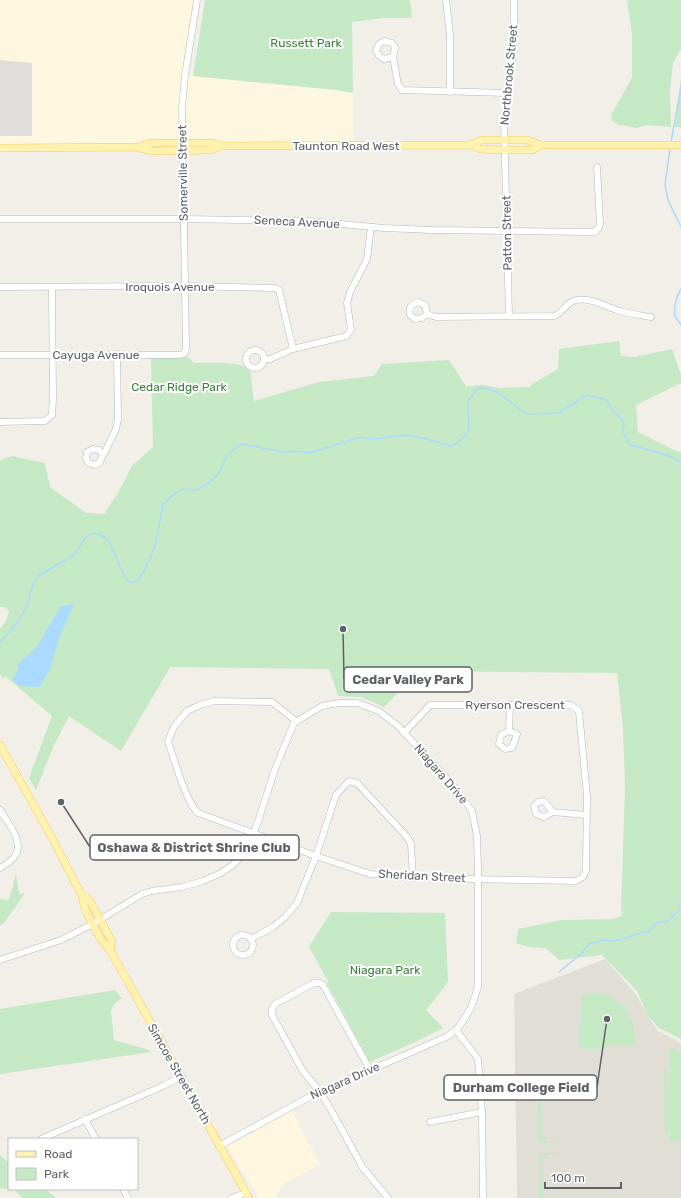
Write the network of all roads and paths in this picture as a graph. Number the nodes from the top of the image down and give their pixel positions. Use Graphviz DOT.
graph roads {
  1 [pos="197,0"];
  2 [pos="446,0"];
  3 [pos="514,0"];
  4 [pos="393,57"];
  5 [pos="450,92"];
  6 [pos="507,93"];
  7 [pos="504,140"];
  8 [pos="183,143"];
  9 [pos="469,145"];
  10 [pos="540,145"];
  11 [pos="681,145"];
  12 [pos="222,146"];
  13 [pos="136,147"];
  14 [pos="0,148"];
  15 [pos="183,150"];
  16 [pos="505,150"];
  17 [pos="597,167"];
  18 [pos="0,219"];
  19 [pos="184,219"];
  20 [pos="371,227"];
  21 [pos="507,231"];
  22 [pos="185,286"];
  23 [pos="0,287"];
  24 [pos="52,287"];
  25 [pos="427,314"];
  26 [pos="509,316"];
  27 [pos="651,316"];
  28 [pos="186,347"];
  29 [pos="293,349"];
  30 [pos="52,354"];
  31 [pos="117,354"];
  32 [pos="0,355"];
  33 [pos="264,360"];
  34 [pos="0,422"];
  35 [pos="103,455"];
  36 [pos="510,705"];
  37 [pos="296,721"];
  38 [pos="509,731"];
  39 [pos="404,733"];
  40 [pos="0,745"];
  41 [pos="2,753"];
  42 [pos="0,810"];
  43 [pos="553,812"];
  44 [pos="586,815"];
  45 [pos="253,834"];
  46 [pos="316,856"];
  47 [pos="0,868"];
  48 [pos="413,878"];
  49 [pos="478,879"];
  50 [pos="82,896"];
  51 [pos="100,919"];
  52 [pos="94,924"];
  53 [pos="251,939"];
  54 [pos="110,950"];
  55 [pos="0,960"];
  56 [pos="456,1030"];
  57 [pos="370,1070"];
  58 [pos="182,1076"];
  59 [pos="320,1092"];
  60 [pos="482,1112"];
  61 [pos="85,1119"];
  62 [pos="430,1122"];
  63 [pos="43,1138"];
  64 [pos="95,1138"];
  65 [pos="219,1146"];
  66 [pos="247,1195"];
  67 [pos="231,1198"];
  68 [pos="388,1198"];
  69 [pos="483,1198"];
  1 -- 8 [label="street, Somerville Street"];
  2 -- 5 [label="street"];
  3 -- 6 [label="street, Northbrook Street"];
  4 -- 5 [label="street"];
  5 -- 6 [label="street"];
  6 -- 7 [label="street, Northbrook Street"];
  7 -- 9 [label="main road, Taunton Road West"];
  7 -- 10 [label="main road, Taunton Road West"];
  7 -- 16 [label="street, Northbrook Street"];
  8 -- 12 [label="main road, Taunton Road West"];
  8 -- 13 [label="main road, Taunton Road West"];
  8 -- 15 [label="street, Somerville Street"];
  9 -- 12 [label="main road, Taunton Road West"];
  9 -- 16 [label="main road, Taunton Road West"];
  10 -- 11 [label="main road, Taunton Road West"];
  10 -- 16 [label="main road, Taunton Road West"];
  12 -- 15 [label="main road, Taunton Road West"];
  13 -- 14 [label="main road, Taunton Road West"];
  13 -- 15 [label="main road, Taunton Road West"];
  15 -- 19 [label="street, Somerville Street"];
  16 -- 21 [label="street, Patton Street"];
  17 -- 21 [label="street, Seneca Avenue"];
  18 -- 19 [label="street, Seneca Avenue"];
  19 -- 20 [label="street, Seneca Avenue"];
  19 -- 22 [label="street, Somerville Street"];
  20 -- 21 [label="street, Seneca Avenue"];
  20 -- 29 [label="street"];
  21 -- 26 [label="street, Patton Street"];
  22 -- 24 [label="street, Iroquois Avenue"];
  22 -- 28 [label="street, Somerville Street"];
  22 -- 29 [label="street, Iroquois Avenue"];
  23 -- 24 [label="street, Iroquois Avenue"];
  24 -- 30 [label="street"];
  25 -- 26 [label="street"];
  26 -- 27 [label="street"];
  28 -- 31 [label="street, Cayuga Avenue"];
  29 -- 33 [label="street"];
  30 -- 31 [label="street, Cayuga Avenue"];
  30 -- 32 [label="street, Cayuga Avenue"];
  30 -- 34 [label="street"];
  31 -- 35 [label="street"];
  36 -- 38 [label="street"];
  36 -- 39 [label="street, Ryerson Crescent"];
  36 -- 44 [label="street, Ryerson Crescent"];
  37 -- 39 [label="street, Niagara Drive"];
  37 -- 45 [label="street"];
  37 -- 45 [label="street, Sheridan Street"];
  39 -- 49 [label="street, Niagara Drive"];
  40 -- 41 [label="main road, Simcoe Street North"];
  41 -- 50 [label="main road, Simcoe Street North"];
  42 -- 47 [label="street"];
  43 -- 44 [label="street"];
  44 -- 49 [label="street, Ryerson Crescent"];
  45 -- 46 [label="street, Sheridan Street"];
  45 -- 51 [label="street"];
  46 -- 48 [label="street, Sheridan Street"];
  46 -- 48 [label="street"];
  46 -- 53 [label="street"];
  48 -- 49 [label="street, Sheridan Street"];
  49 -- 56 [label="street, Niagara Drive"];
  50 -- 51 [label="main road, Simcoe Street North"];
  50 -- 52 [label="main road, Simcoe Street North"];
  51 -- 52 [label="street"];
  51 -- 54 [label="main road, Simcoe Street North"];
  52 -- 54 [label="main road, Simcoe Street North"];
  52 -- 55 [label="street"];
  54 -- 58 [label="main road, Simcoe Street North"];
  56 -- 57 [label="street, Niagara Drive"];
  56 -- 60 [label="street"];
  57 -- 59 [label="street, Niagara Drive"];
  57 -- 59 [label="street"];
  58 -- 61 [label="street"];
  58 -- 65 [label="main road, Simcoe Street North"];
  59 -- 65 [label="street, Niagara Drive"];
  59 -- 68 [label="street"];
  60 -- 62 [label="street"];
  60 -- 69 [label="street"];
  61 -- 63 [label="street"];
  61 -- 64 [label="street"];
  65 -- 66 [label="main road, Simcoe Street North"];
  66 -- 67 [label="street"];
}
